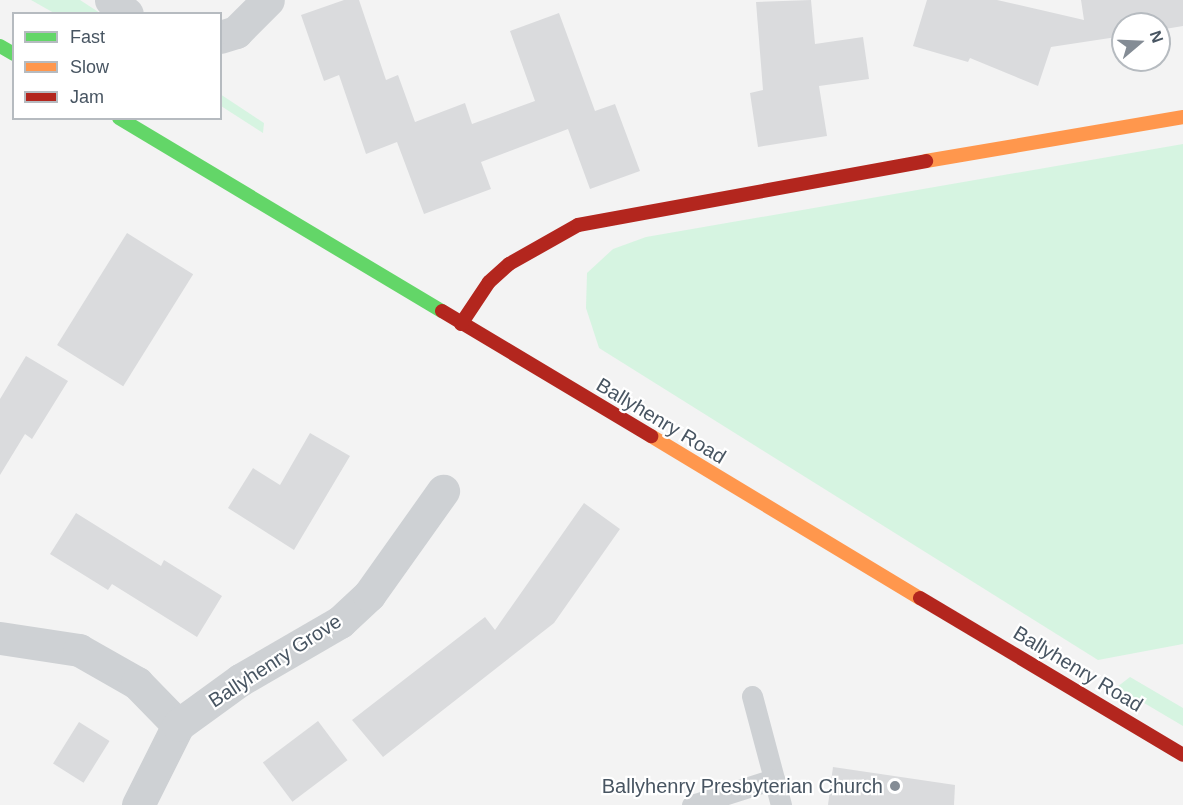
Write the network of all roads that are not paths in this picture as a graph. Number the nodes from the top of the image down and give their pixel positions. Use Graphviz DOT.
graph roads {
  1 [pos="111,0"];
  2 [pos="268,0"];
  3 [pos="125,12"];
  4 [pos="222,36"];
  5 [pos="1183,117"];
  6 [pos="122,120"];
  7 [pos="461,324"];
  8 [pos="443,491"];
  9 [pos="0,638"];
  10 [pos="752,696"];
  11 [pos="178,725"];
  12 [pos="1183,755"];
  13 [pos="774,779"];
  14 [pos="138,805"];
  15 [pos="692,805"];
  16 [pos="781,805"];
  1 -- 3 [label="street"];
  2 -- 4 [label="street"];
  5 -- 7 [label="main road"];
  6 -- 7 [label="main road, Ballyhenry Road"];
  7 -- 12 [label="main road, Ballyhenry Road"];
  8 -- 11 [label="street, Ballyhenry Grove"];
  9 -- 11 [label="street"];
  10 -- 13 [label="lane"];
  11 -- 14 [label="street, Ballyhenry Grove"];
  13 -- 15 [label="lane"];
  13 -- 16 [label="lane"];
}
